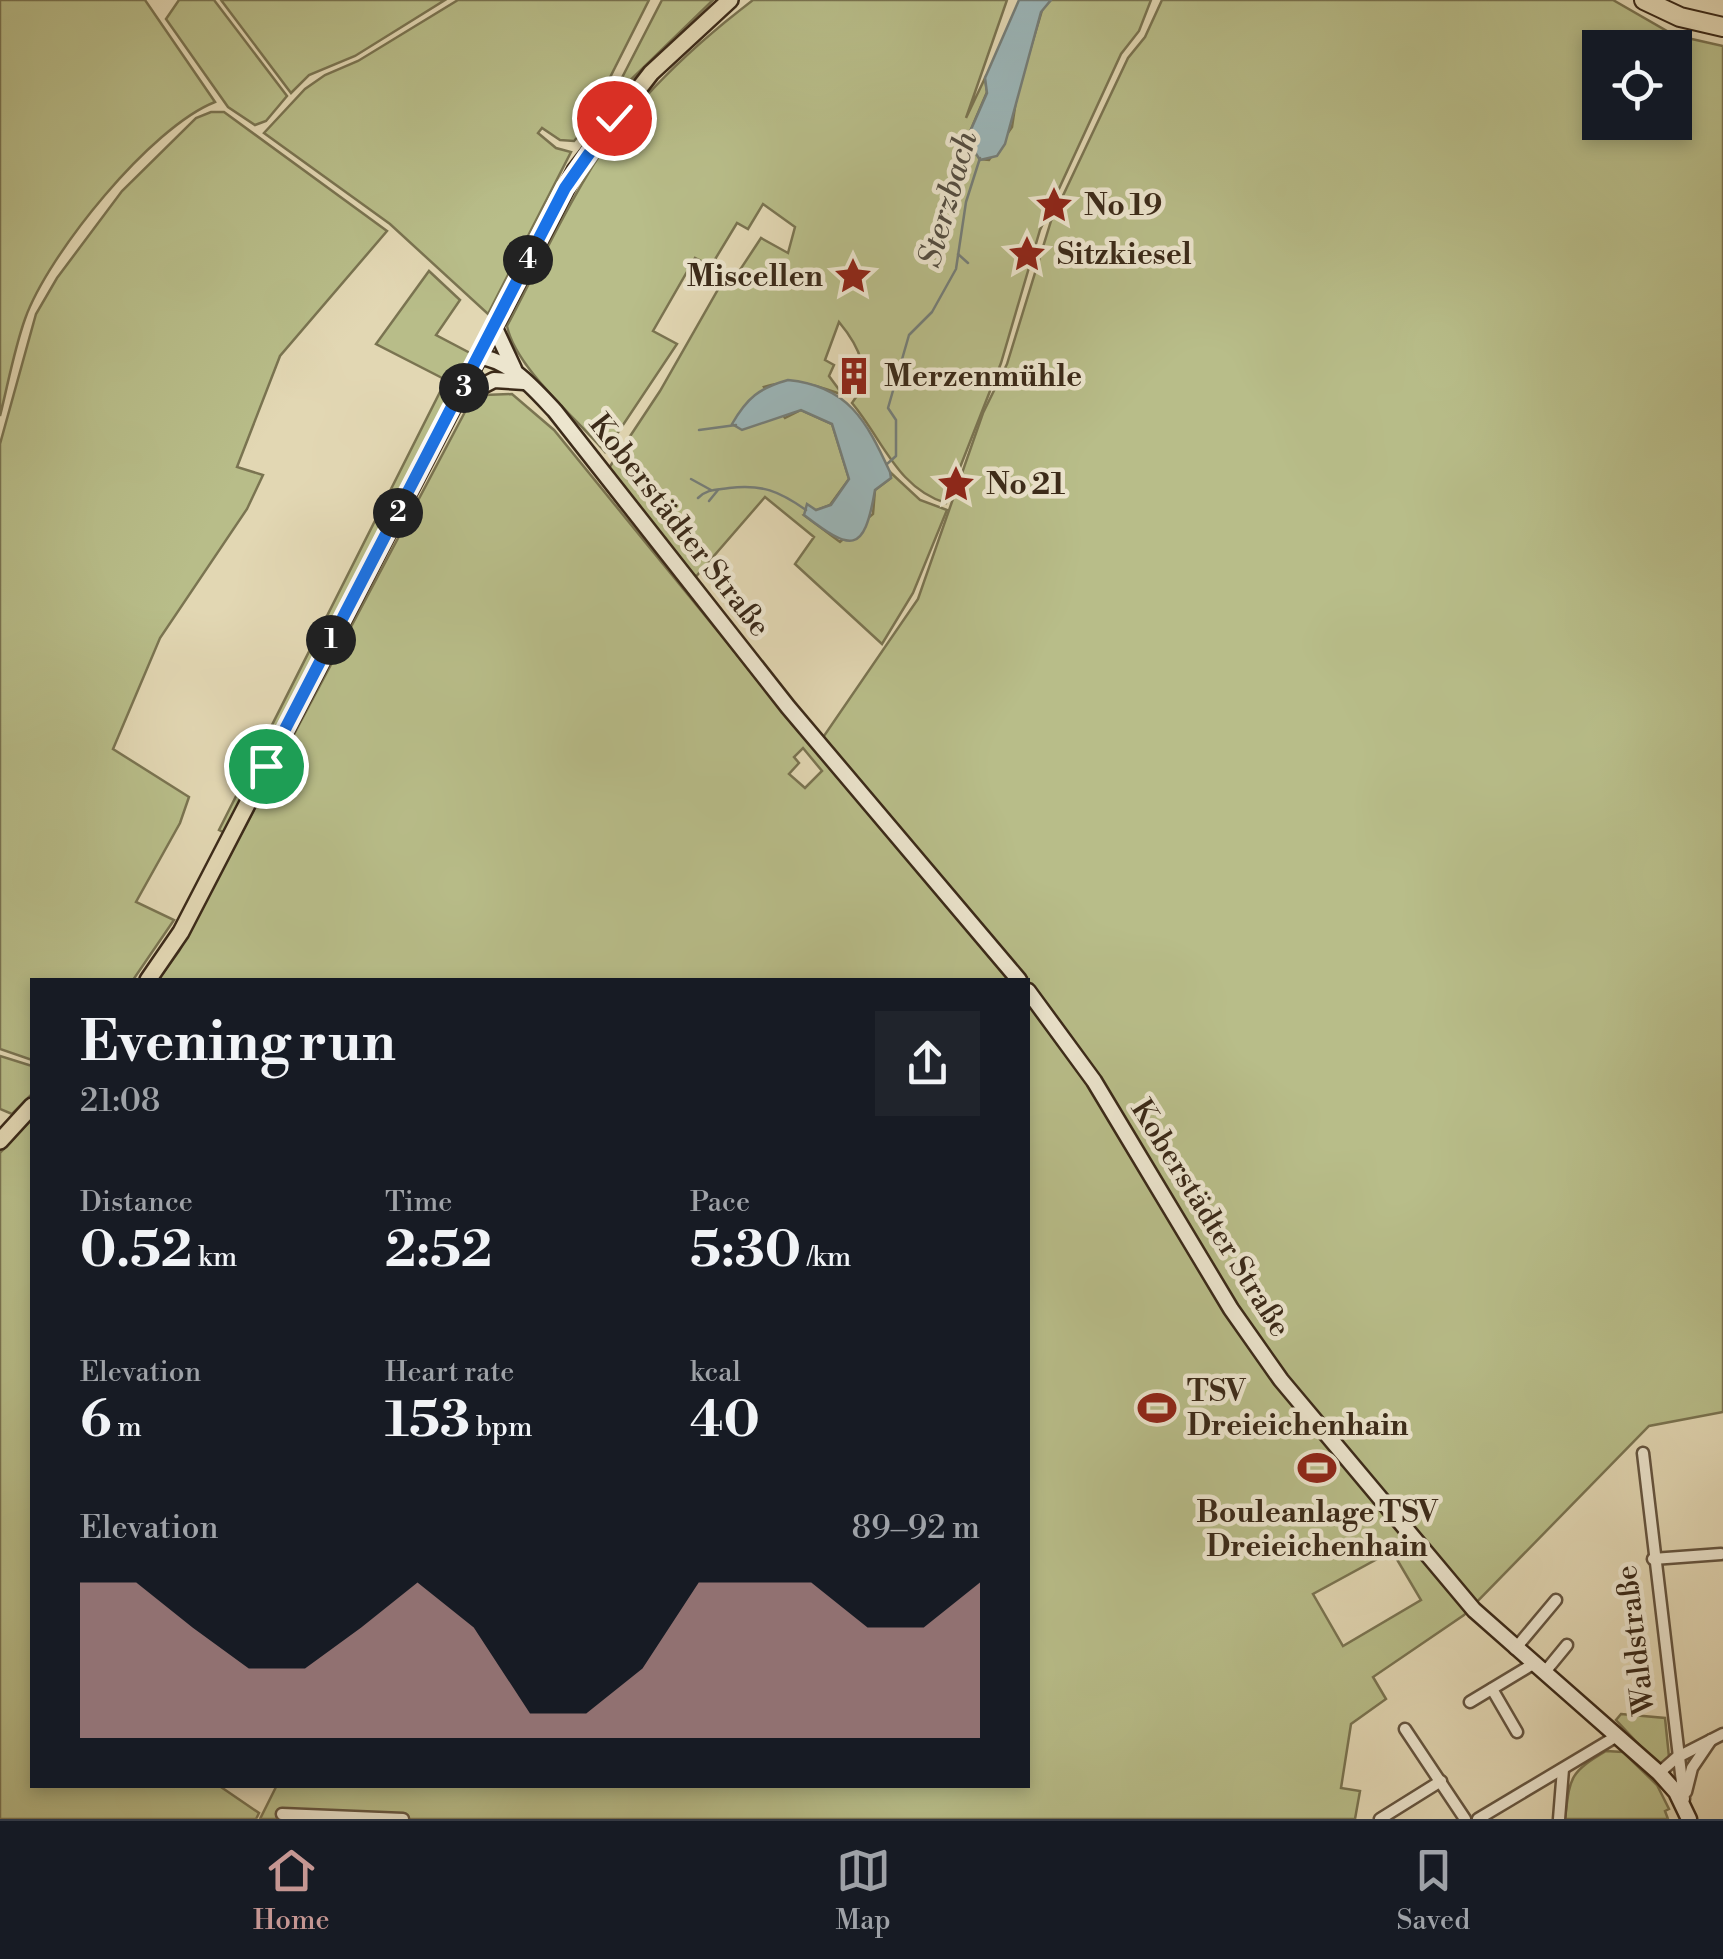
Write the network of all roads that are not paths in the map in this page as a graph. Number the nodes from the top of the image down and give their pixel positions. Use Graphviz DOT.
graph roads {
  1 [pos="730,0"];
  2 [pos="1644,0"];
  3 [pos="1723,27"];
  4 [pos="494,326"];
  5 [pos="479,357"];
  6 [pos="524,382"];
  7 [pos="459,398"];
  8 [pos="149,978"];
  9 [pos="1017,978"];
  10 [pos="1030,994"];
  11 [pos="30,1108"];
  12 [pos="0,1141"];
  13 [pos="1643,1453"];
  14 [pos="1721,1554"];
  15 [pos="1654,1559"];
  16 [pos="1556,1600"];
  17 [pos="1567,1645"];
  18 [pos="1515,1649"];
  19 [pos="1538,1668"];
  20 [pos="1492,1689"];
  21 [pos="1470,1702"];
  22 [pos="1405,1729"];
  23 [pos="1517,1732"];
  24 [pos="1723,1734"];
  25 [pos="1617,1736"];
  26 [pos="1711,1740"];
  27 [pos="1676,1758"];
  28 [pos="1563,1769"];
  29 [pos="1659,1773"];
  30 [pos="1441,1780"];
  31 [pos="282,1814"];
  32 [pos="1688,1817"];
  33 [pos="403,1819"];
  34 [pos="1380,1819"];
  35 [pos="1464,1819"];
  36 [pos="1478,1819"];
  37 [pos="1559,1819"];
  1 -- 4 [label="main road"];
  2 -- 3 [label="highway"];
  4 -- 5 [label="main road"];
  4 -- 6 [label="street"];
  5 -- 6 [label="street"];
  5 -- 7 [label="main road"];
  6 -- 7 [label="street"];
  6 -- 9 [label="street, Koberstädter Straße"];
  7 -- 8 [label="main road"];
  10 -- 18 [label="street, Koberstädter Straße"];
  11 -- 12 [label="main road"];
  13 -- 15 [label="street, Waldstraße"];
  14 -- 15 [label="street"];
  15 -- 27 [label="street, Waldstraße"];
  16 -- 18 [label="street"];
  17 -- 19 [label="street"];
  18 -- 19 [label="street, Koberstädter Straße"];
  19 -- 20 [label="street"];
  19 -- 25 [label="street, Koberstädter Straße"];
  20 -- 21 [label="street"];
  20 -- 23 [label="street"];
  22 -- 30 [label="street"];
  24 -- 26 [label="street"];
  25 -- 28 [label="street"];
  25 -- 29 [label="street, Koberstädter Straße"];
  26 -- 27 [label="street"];
  26 -- 32 [label="street"];
  27 -- 29 [label="street"];
  27 -- 32 [label="street, Waldstraße"];
  28 -- 36 [label="street"];
  28 -- 37 [label="street"];
  29 -- 32 [label="street, Koberstädter Straße"];
  30 -- 34 [label="street"];
  30 -- 35 [label="street"];
  31 -- 33 [label="street"];
}
